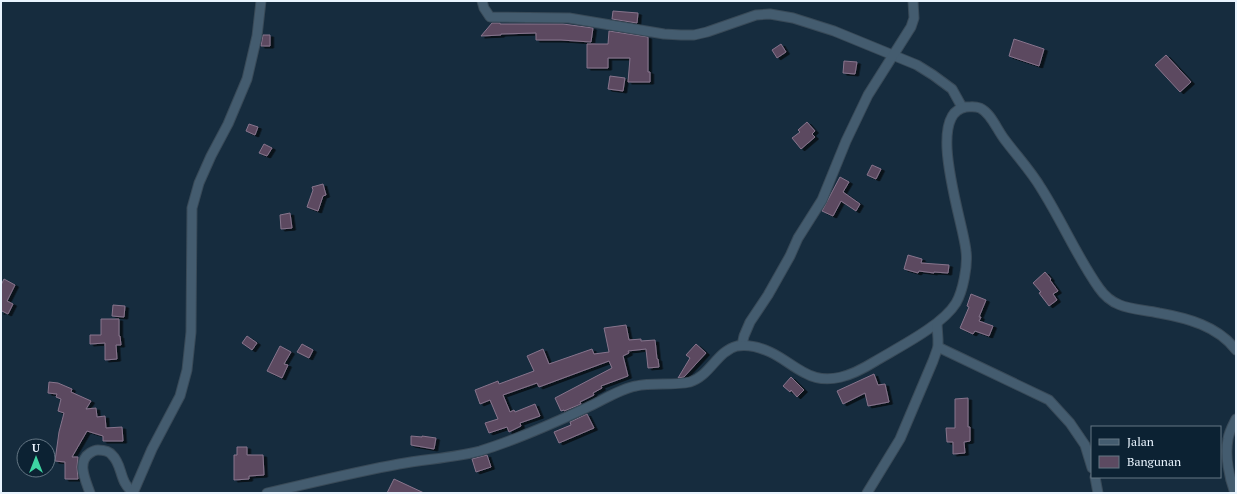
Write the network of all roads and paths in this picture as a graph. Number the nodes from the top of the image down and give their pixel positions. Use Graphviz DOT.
graph roads {
  1 [pos="261,1"];
  2 [pos="482,1"];
  3 [pos="913,1"];
  4 [pos="894,55"];
  5 [pos="962,108"];
  6 [pos="936,324"];
  7 [pos="742,345"];
  8 [pos="938,347"];
  9 [pos="1236,350"];
  10 [pos="1236,419"];
  11 [pos="1091,465"];
  12 [pos="1095,478"];
  13 [pos="90,493"];
  14 [pos="133,493"];
  15 [pos="267,493"];
  16 [pos="867,493"];
  17 [pos="1098,493"];
  18 [pos="1235,493"];
  1 -- 14 [label="street"];
  2 -- 4 [label="street"];
  3 -- 4 [label="street"];
  4 -- 5 [label="street"];
  4 -- 7 [label="street"];
  5 -- 6 [label="street"];
  5 -- 9 [label="street"];
  6 -- 7 [label="street"];
  6 -- 8 [label="street"];
  7 -- 15 [label="street"];
  8 -- 11 [label="street"];
  8 -- 16 [label="street"];
  10 -- 18 [label="street"];
  12 -- 17 [label="street"];
  13 -- 14 [label="street"];
}
